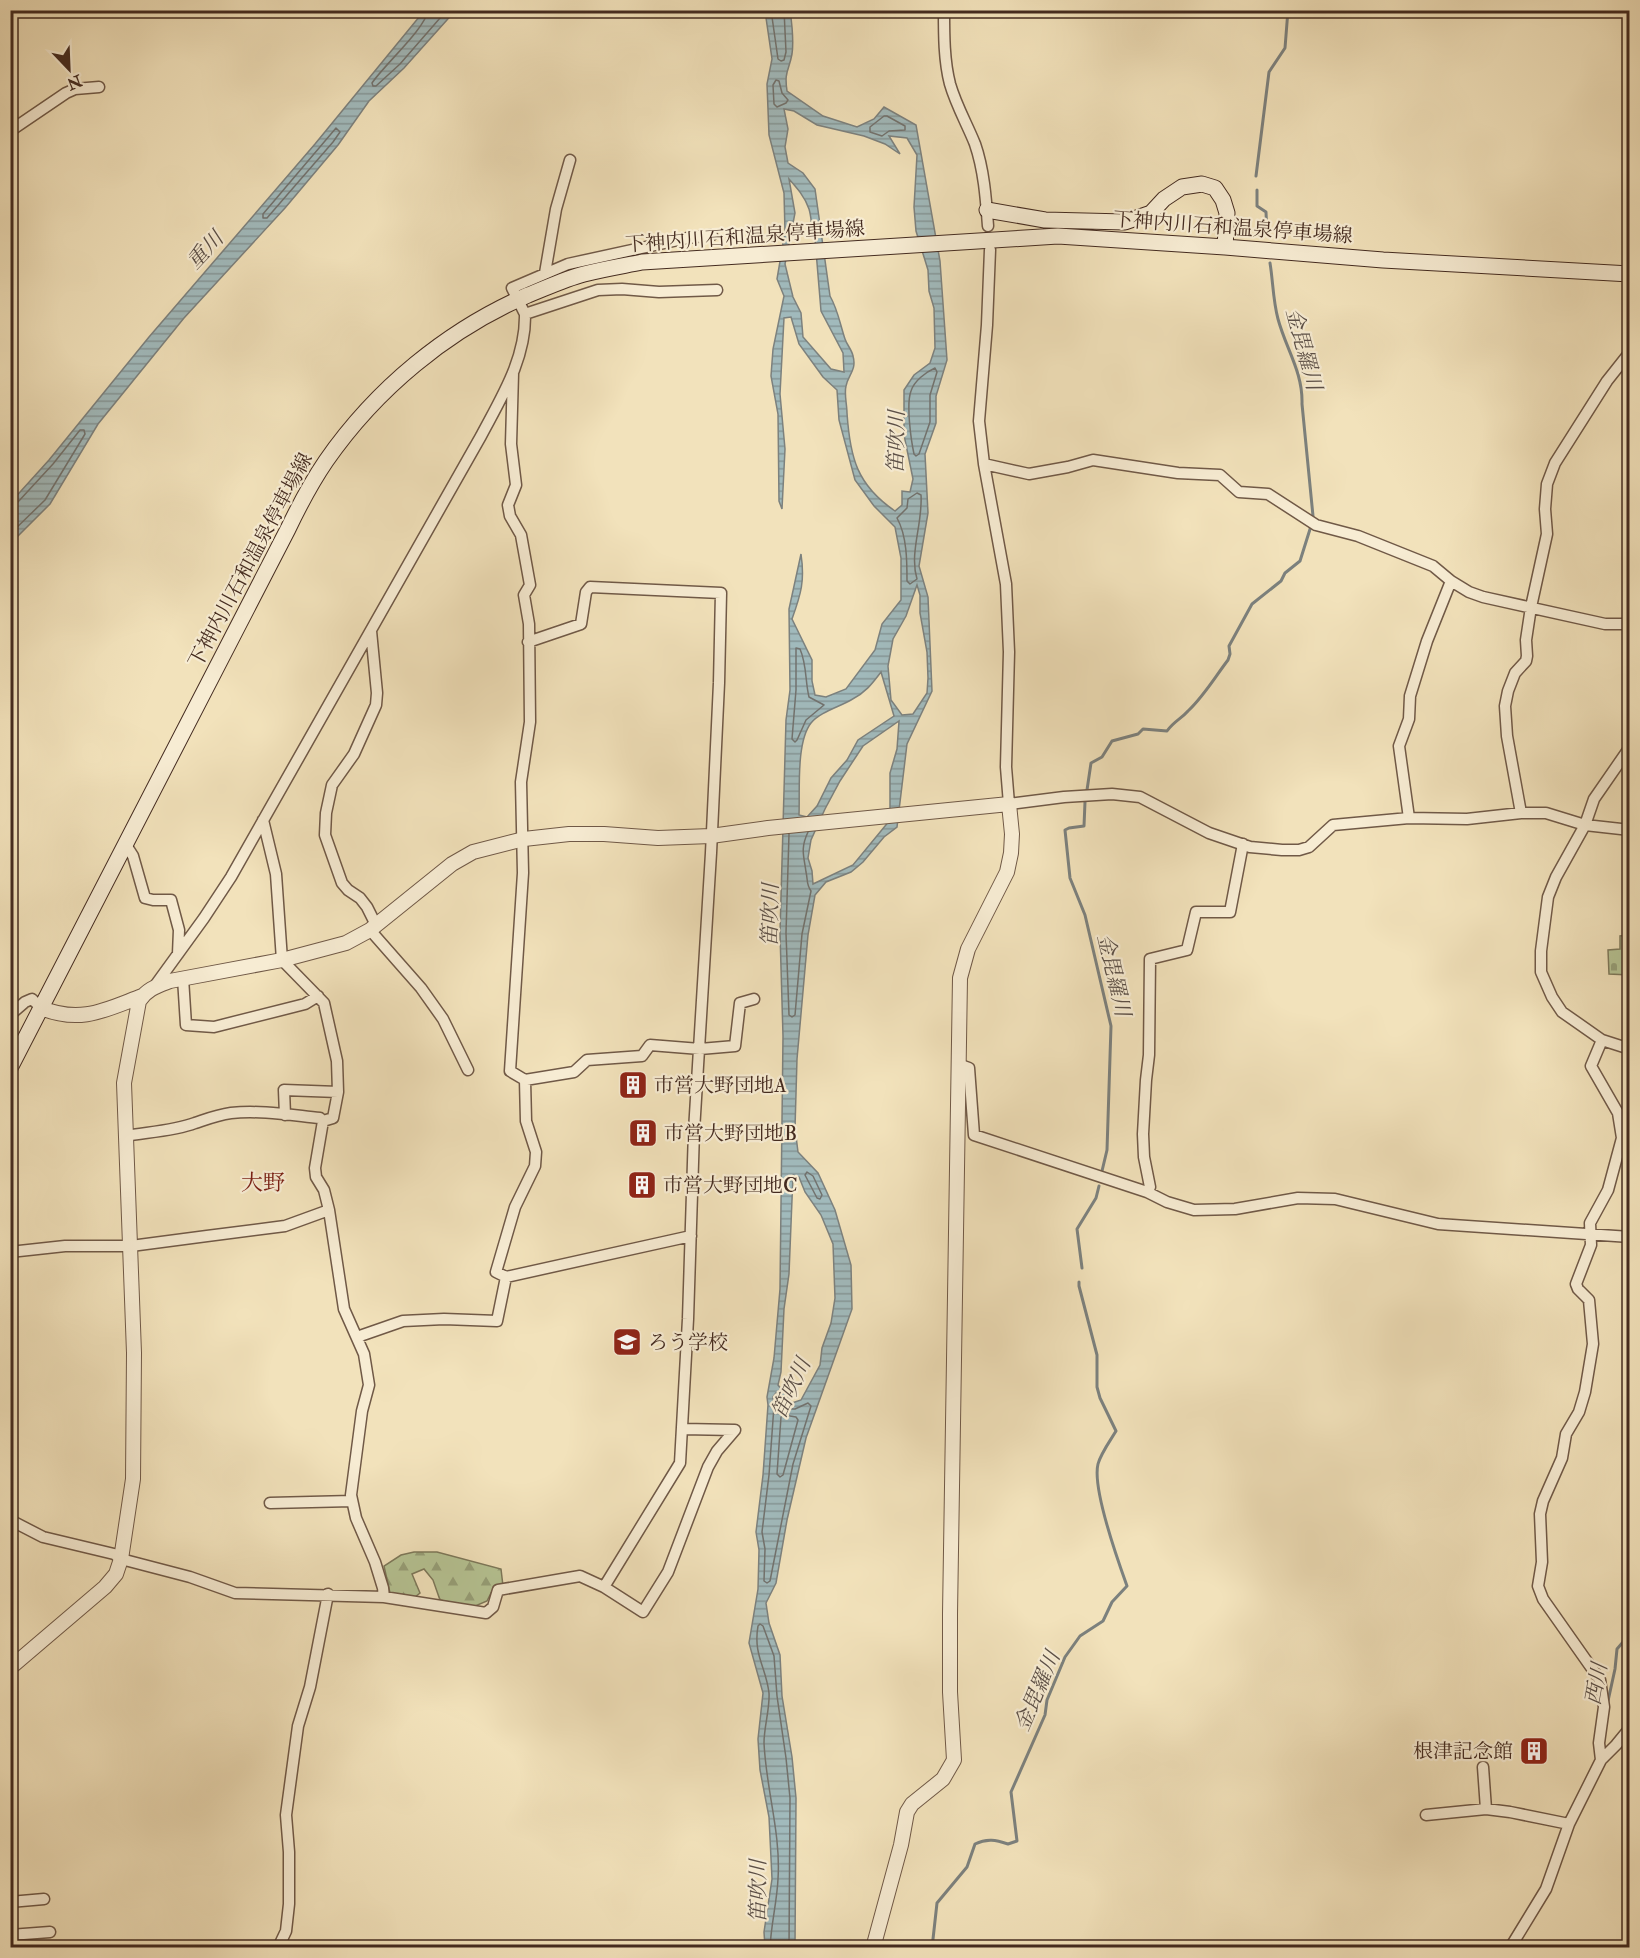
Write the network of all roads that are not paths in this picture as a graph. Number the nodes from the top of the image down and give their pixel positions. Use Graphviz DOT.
graph roads {
  1 [pos="944,10"];
  2 [pos="99,87"];
  3 [pos="10,131"];
  4 [pos="570,160"];
  5 [pos="988,218"];
  6 [pos="712,235"];
  7 [pos="1226,247"];
  8 [pos="990,250"];
  9 [pos="545,273"];
  10 [pos="1629,274"];
  11 [pos="717,290"];
  12 [pos="517,300"];
  13 [pos="525,314"];
  14 [pos="1629,352"];
  15 [pos="513,373"];
  16 [pos="984,464"];
  17 [pos="1451,581"];
  18 [pos="1531,607"];
  19 [pos="1629,624"];
  20 [pos="371,630"];
  21 [pos="528,642"];
  22 [pos="1629,747"];
  23 [pos="1009,804"];
  24 [pos="1521,813"];
  25 [pos="1409,818"];
  26 [pos="263,820"];
  27 [pos="1585,825"];
  28 [pos="1629,830"];
  29 [pos="711,836"];
  30 [pos="524,839"];
  31 [pos="1243,844"];
  32 [pos="126,845"];
  33 [pos="373,928"];
  34 [pos="178,954"];
  35 [pos="282,960"];
  36 [pos="183,978"];
  37 [pos="153,987"];
  38 [pos="142,996"];
  39 [pos="318,996"];
  40 [pos="754,999"];
  41 [pos="41,1008"];
  42 [pos="10,1015"];
  43 [pos="1602,1040"];
  44 [pos="700,1049"];
  45 [pos="1629,1049"];
  46 [pos="958,1064"];
  47 [pos="10,1068"];
  48 [pos="468,1070"];
  49 [pos="525,1080"];
  50 [pos="338,1092"];
  51 [pos="285,1115"];
  52 [pos="323,1121"];
  53 [pos="125,1136"];
  54 [pos="1147,1192"];
  55 [pos="329,1210"];
  56 [pos="1591,1233"];
  57 [pos="691,1236"];
  58 [pos="1629,1237"];
  59 [pos="130,1246"];
  60 [pos="10,1252"];
  61 [pos="506,1277"];
  62 [pos="357,1337"];
  63 [pos="683,1429"];
  64 [pos="352,1501"];
  65 [pos="270,1503"];
  66 [pos="10,1520"];
  67 [pos="121,1559"];
  68 [pos="604,1587"];
  69 [pos="328,1594"];
  70 [pos="384,1597"];
  71 [pos="10,1668"];
  72 [pos="1629,1728"];
  73 [pos="1601,1760"];
  74 [pos="1484,1767"];
  75 [pos="1486,1809"];
  76 [pos="1426,1815"];
  77 [pos="1569,1824"];
  78 [pos="44,1899"];
  79 [pos="10,1902"];
  80 [pos="50,1932"];
  81 [pos="10,1935"];
  82 [pos="278,1947"];
  83 [pos="873,1947"];
  84 [pos="1510,1947"];
  1 -- 5 [label="street"];
  2 -- 3 [label="street"];
  4 -- 9 [label="street"];
  5 -- 7 [label="main road"];
  6 -- 9 [label="street"];
  7 -- 10 [label="main road, 下神内川石和温泉停車場線"];
  7 -- 12 [label="main road, 下神内川石和温泉停車場線"];
  8 -- 16 [label="street"];
  9 -- 12 [label="street"];
  11 -- 13 [label="street"];
  12 -- 13 [label="street"];
  12 -- 32 [label="main road, 下神内川石和温泉停車場線"];
  13 -- 15 [label="street"];
  14 -- 18 [label="street"];
  15 -- 20 [label="street"];
  15 -- 21 [label="street"];
  16 -- 17 [label="street"];
  16 -- 23 [label="street"];
  17 -- 18 [label="street"];
  17 -- 25 [label="street"];
  18 -- 19 [label="street"];
  18 -- 24 [label="street"];
  20 -- 26 [label="street"];
  20 -- 33 [label="street"];
  21 -- 29 [label="street"];
  21 -- 30 [label="street"];
  22 -- 27 [label="street"];
  23 -- 29 [label="street"];
  23 -- 31 [label="street"];
  23 -- 46 [label="street"];
  24 -- 25 [label="street"];
  24 -- 27 [label="street"];
  25 -- 31 [label="street"];
  26 -- 34 [label="street"];
  26 -- 35 [label="street"];
  27 -- 28 [label="street"];
  27 -- 43 [label="street"];
  29 -- 30 [label="street"];
  29 -- 44 [label="street"];
  30 -- 33 [label="street"];
  30 -- 49 [label="street"];
  31 -- 54 [label="street"];
  32 -- 34 [label="street"];
  32 -- 41 [label="main road, 下神内川石和温泉停車場線"];
  33 -- 35 [label="street"];
  33 -- 48 [label="street"];
  34 -- 37 [label="street"];
  35 -- 36 [label="street"];
  35 -- 39 [label="street"];
  36 -- 37 [label="street"];
  36 -- 39 [label="street"];
  37 -- 38 [label="street"];
  38 -- 41 [label="street"];
  38 -- 53 [label="street"];
  39 -- 50 [label="street"];
  40 -- 44 [label="street"];
  41 -- 42 [label="street"];
  41 -- 47 [label="main road, 下神内川石和温泉停車場線"];
  43 -- 45 [label="street"];
  43 -- 56 [label="street"];
  44 -- 49 [label="street"];
  44 -- 57 [label="street"];
  46 -- 54 [label="street"];
  46 -- 83 [label="street"];
  49 -- 61 [label="street"];
  50 -- 51 [label="street"];
  50 -- 52 [label="street"];
  51 -- 52 [label="street"];
  51 -- 53 [label="street"];
  52 -- 55 [label="street"];
  53 -- 59 [label="street"];
  54 -- 56 [label="street"];
  55 -- 59 [label="street"];
  55 -- 62 [label="street"];
  56 -- 58 [label="street"];
  56 -- 73 [label="street"];
  57 -- 61 [label="street"];
  57 -- 63 [label="street"];
  59 -- 60 [label="street"];
  59 -- 67 [label="street"];
  61 -- 62 [label="street"];
  62 -- 64 [label="street"];
  63 -- 68 [label="street"];
  63 -- 68 [label="street"];
  64 -- 65 [label="street"];
  64 -- 70 [label="street"];
  66 -- 67 [label="street"];
  67 -- 69 [label="street"];
  67 -- 71 [label="street"];
  68 -- 70 [label="street"];
  69 -- 70 [label="street"];
  69 -- 82 [label="street"];
  72 -- 73 [label="street"];
  73 -- 77 [label="street"];
  74 -- 75 [label="street"];
  75 -- 76 [label="street"];
  75 -- 77 [label="street"];
  77 -- 84 [label="street"];
  78 -- 79 [label="street"];
  80 -- 81 [label="street"];
}
